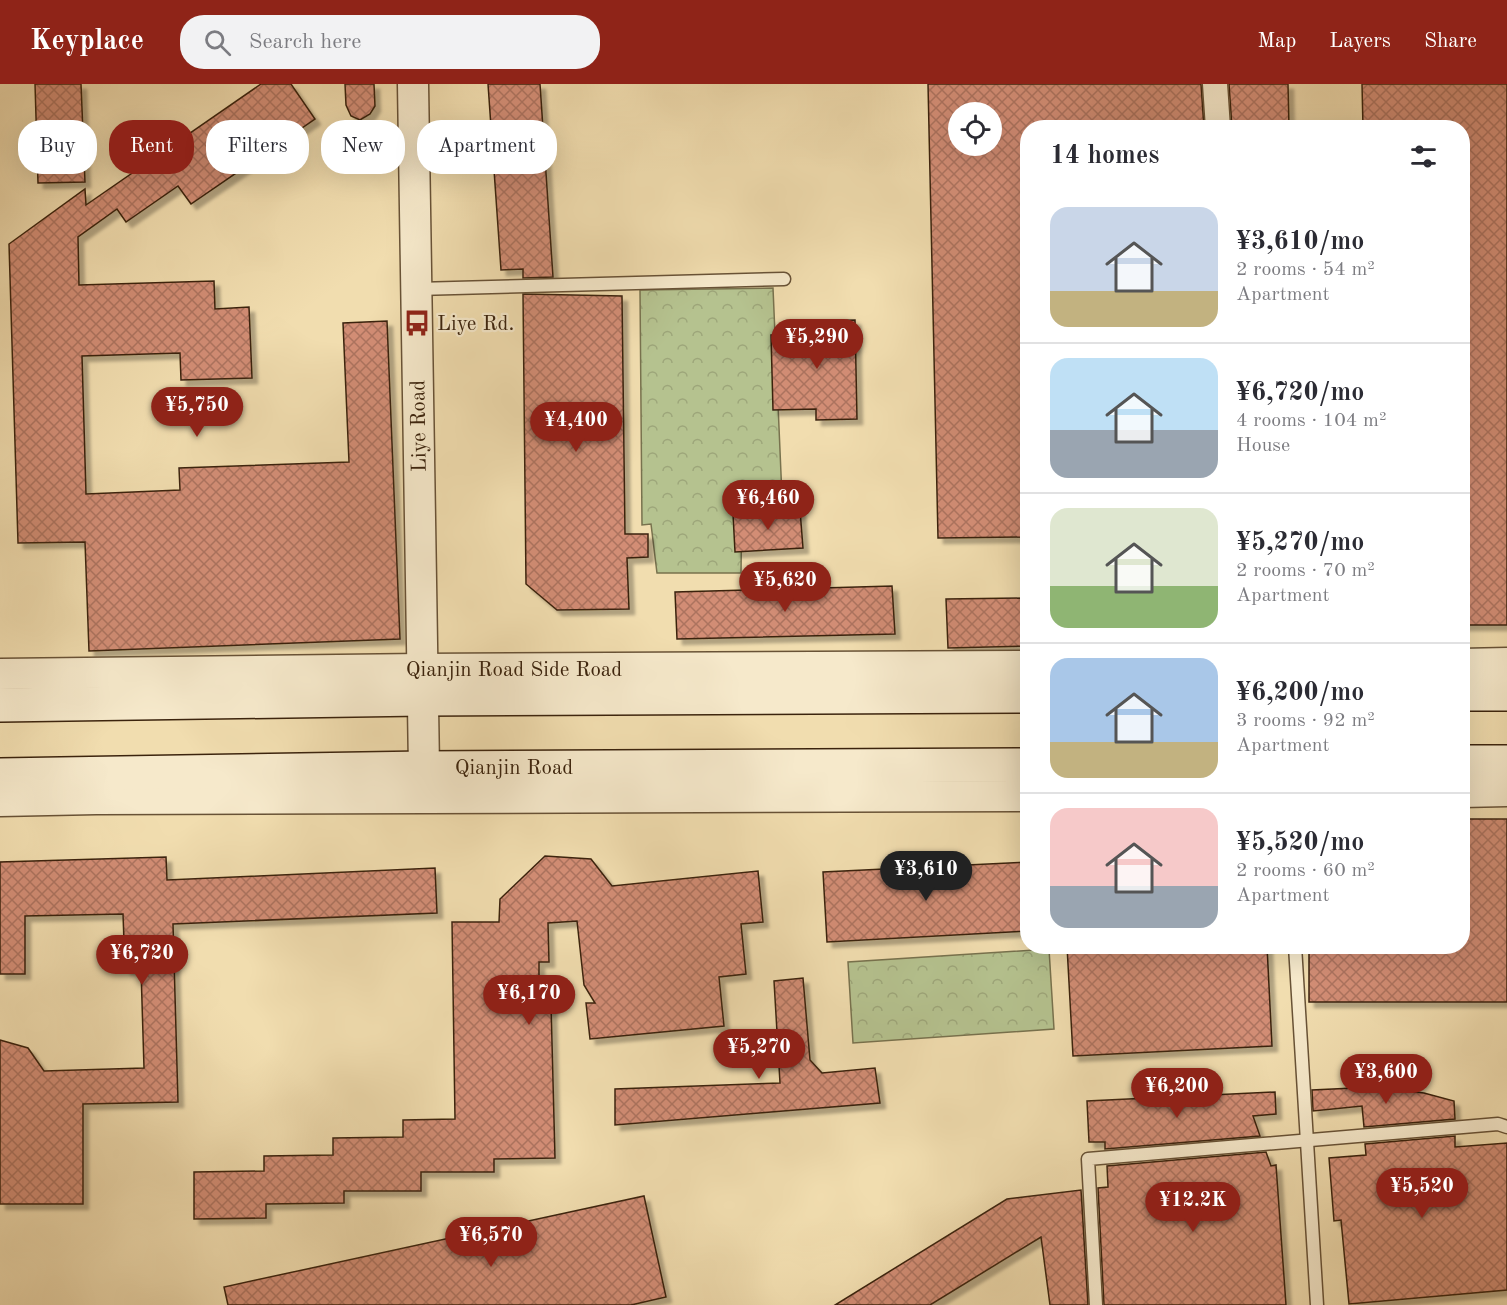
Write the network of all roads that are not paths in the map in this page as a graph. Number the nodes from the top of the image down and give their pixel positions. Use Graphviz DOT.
graph roads {
  1 [pos="413,84"];
  2 [pos="1215,84"];
  3 [pos="1217,120"];
  4 [pos="784,279"];
  5 [pos="416,289"];
  6 [pos="1507,663"];
  7 [pos="1470,664"];
  8 [pos="1020,666"];
  9 [pos="0,675"];
  10 [pos="422,684"];
  11 [pos="1470,694"];
  12 [pos="1507,694"];
  13 [pos="1020,696"];
  14 [pos="0,705"];
  15 [pos="1470,762"];
  16 [pos="1507,762"];
  17 [pos="1020,765"];
  18 [pos="424,768"];
  19 [pos="0,775"];
  20 [pos="1507,791"];
  21 [pos="1470,792"];
  22 [pos="1020,796"];
  23 [pos="0,801"];
  24 [pos="1295,954"];
  25 [pos="1507,1127"];
  26 [pos="1307,1141"];
  27 [pos="1096,1305"];
  28 [pos="1317,1305"];
  1 -- 5 [label="street, Liye Road"];
  2 -- 3 [label="street"];
  4 -- 5 [label="lane"];
  5 -- 10 [label="street, Liye Road"];
  6 -- 7 [label="street"];
  8 -- 10 [label="street, Qianjin Road Side Road"];
  9 -- 10 [label="street, Qianjin Road Side Road"];
  10 -- 13 [label="main road"];
  10 -- 14 [label="main road"];
  10 -- 18 [label="street, Liye Road"];
  11 -- 12 [label="main road"];
  15 -- 16 [label="main road"];
  17 -- 18 [label="main road, Qianjin Road"];
  18 -- 19 [label="main road, Qianjin Road"];
  20 -- 21 [label="street"];
  22 -- 23 [label="street"];
  24 -- 26 [label="lane"];
  25 -- 26 [label="lane"];
  26 -- 27 [label="lane"];
  26 -- 28 [label="lane"];
}
